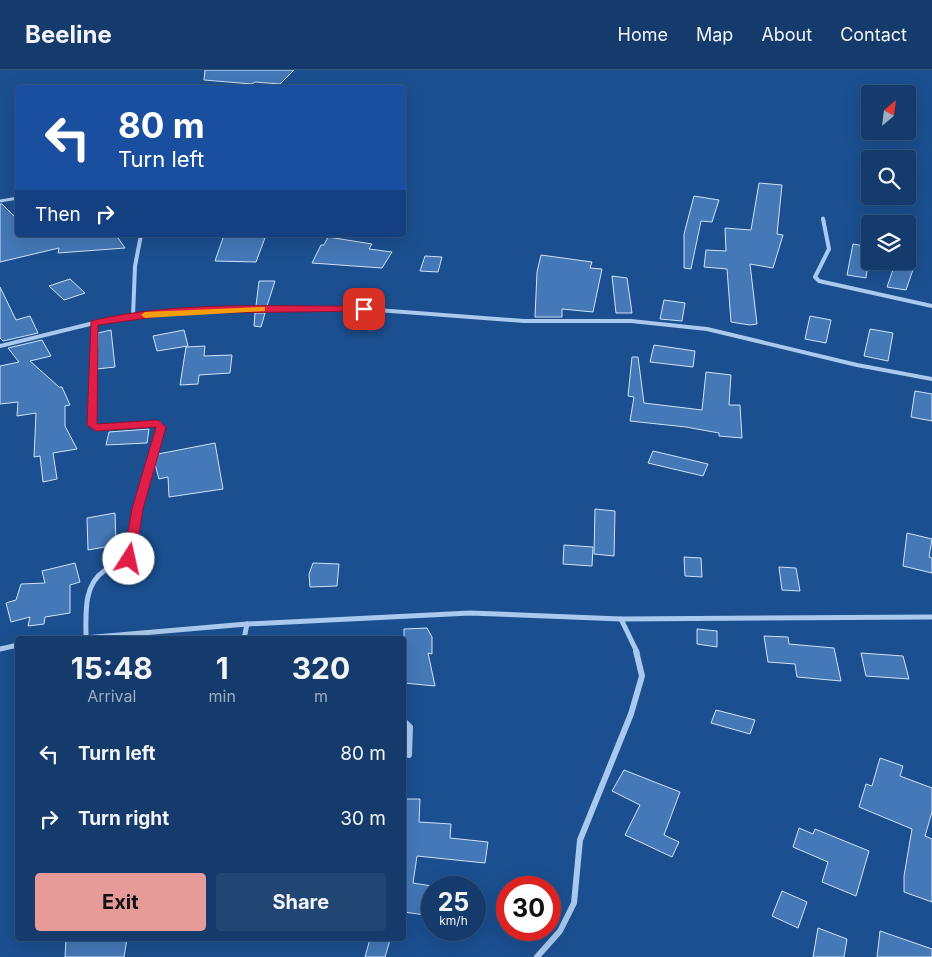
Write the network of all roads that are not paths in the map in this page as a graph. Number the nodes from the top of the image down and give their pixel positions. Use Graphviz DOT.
graph roads {
  1 [pos="15,198"];
  2 [pos="0,201"];
  3 [pos="823,218"];
  4 [pos="141,237"];
  5 [pos="932,306"];
  6 [pos="133,316"];
  7 [pos="94,323"];
  8 [pos="0,346"];
  9 [pos="932,379"];
  10 [pos="932,616"];
  11 [pos="621,619"];
  12 [pos="247,624"];
  13 [pos="86,636"];
  14 [pos="98,636"];
  15 [pos="245,636"];
  16 [pos="15,646"];
  17 [pos="0,649"];
  18 [pos="406,723"];
  19 [pos="409,754"];
  20 [pos="537,957"];
  1 -- 2 [label="street"];
  3 -- 5 [label="street"];
  4 -- 6 [label="street"];
  6 -- 7 [label="street"];
  6 -- 9 [label="street"];
  7 -- 8 [label="street"];
  7 -- 13 [label="street"];
  10 -- 11 [label="street"];
  11 -- 12 [label="street"];
  11 -- 20 [label="street"];
  12 -- 14 [label="street"];
  12 -- 15 [label="street"];
  16 -- 17 [label="street"];
  18 -- 19 [label="street"];
}
